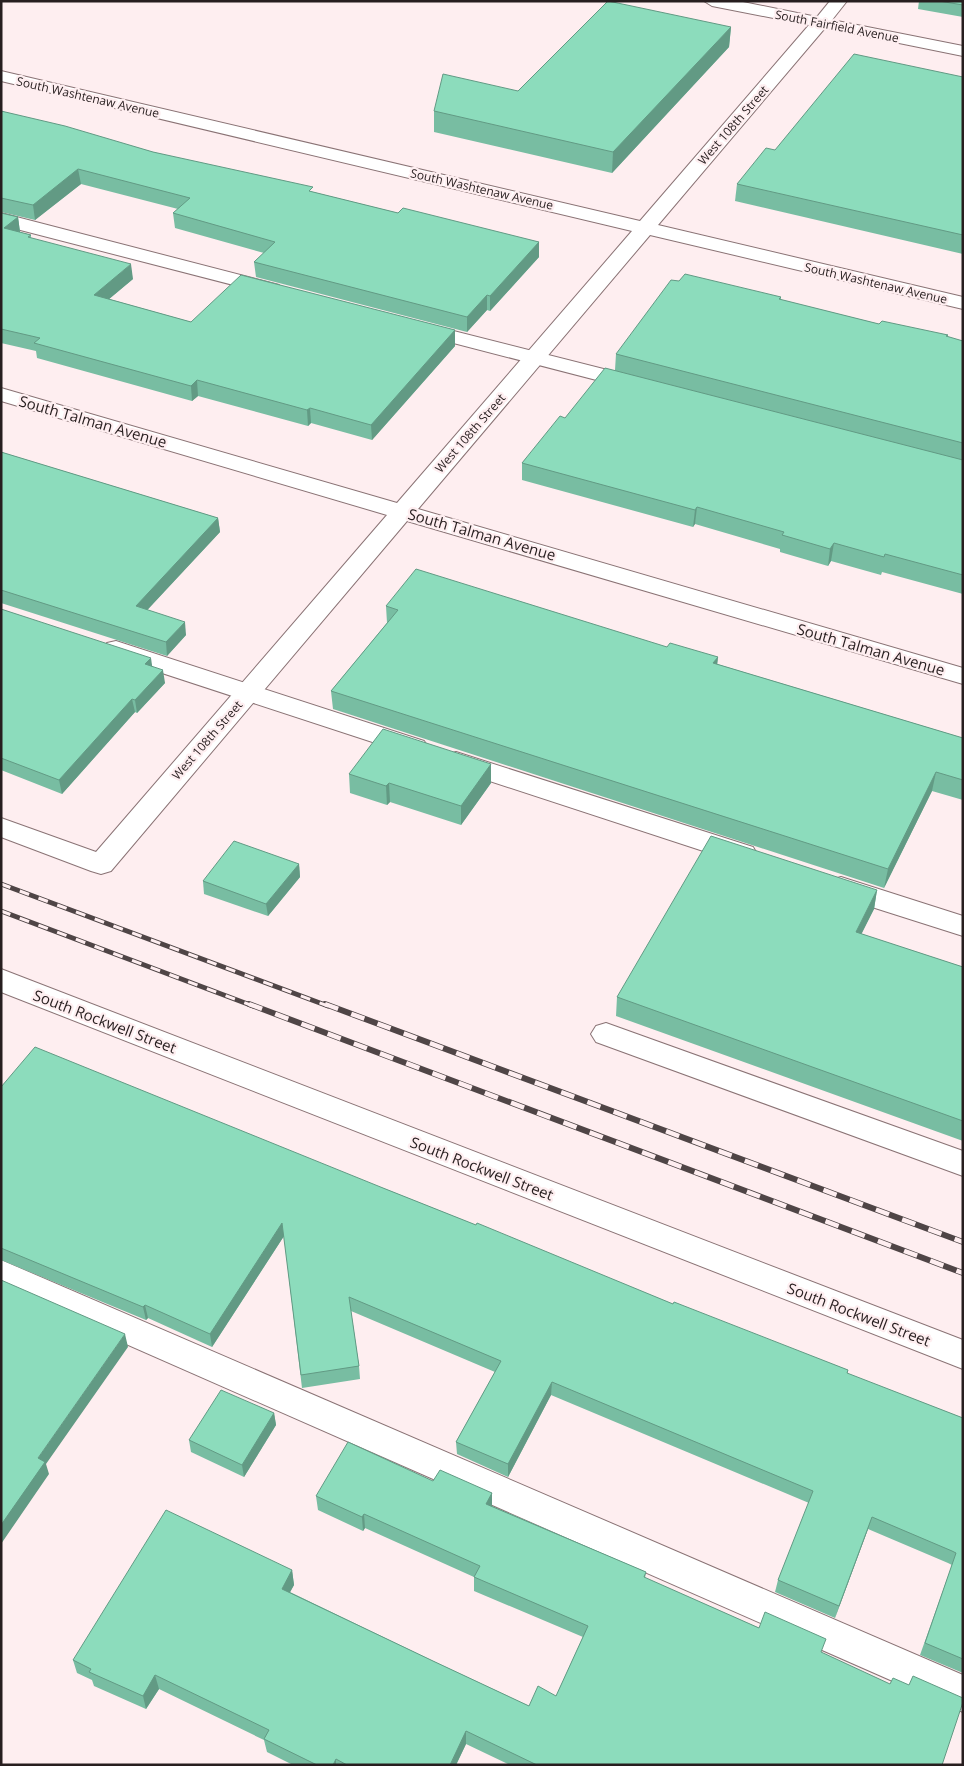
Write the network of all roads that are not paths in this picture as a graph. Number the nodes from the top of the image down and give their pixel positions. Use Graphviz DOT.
graph roads {
  1 [pos="712,1"];
  2 [pos="839,1"];
  3 [pos="820,23"];
  4 [pos="963,51"];
  5 [pos="1,76"];
  6 [pos="1,219"];
  7 [pos="644,228"];
  8 [pos="289,294"];
  9 [pos="963,303"];
  10 [pos="394,322"];
  11 [pos="534,358"];
  12 [pos="656,390"];
  13 [pos="1,394"];
  14 [pos="403,511"];
  15 [pos="93,642"];
  16 [pos="963,676"];
  17 [pos="248,692"];
  18 [pos="1,827"];
  19 [pos="765,862"];
  20 [pos="822,880"];
  21 [pos="963,926"];
  22 [pos="1,980"];
  23 [pos="606,1034"];
  24 [pos="963,1164"];
  25 [pos="1,1274"];
  26 [pos="963,1354"];
  27 [pos="963,1694"];
  1 -- 3 [label="street, South Fairfield Avenue"];
  2 -- 3 [label="street, West 108th Street"];
  3 -- 4 [label="street, South Fairfield Avenue"];
  3 -- 7 [label="street, West 108th Street"];
  5 -- 7 [label="street, South Washtenaw Avenue"];
  6 -- 8 [label="street"];
  7 -- 9 [label="street, South Washtenaw Avenue"];
  7 -- 11 [label="street, West 108th Street"];
  10 -- 11 [label="street"];
  11 -- 12 [label="street"];
  11 -- 14 [label="street, West 108th Street"];
  13 -- 14 [label="street, South Talman Avenue"];
  14 -- 16 [label="street, South Talman Avenue"];
  14 -- 17 [label="street, West 108th Street"];
  15 -- 17 [label="street"];
  17 -- 18 [label="street, West 108th Street"];
  17 -- 19 [label="street"];
  20 -- 21 [label="street"];
  22 -- 26 [label="street, South Rockwell Street"];
  23 -- 24 [label="street"];
  25 -- 27 [label="street"];
}
